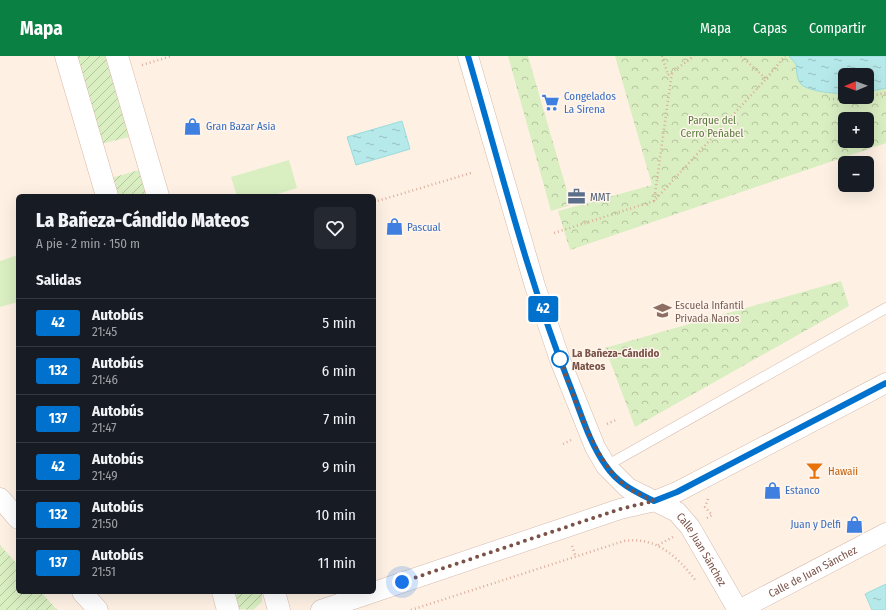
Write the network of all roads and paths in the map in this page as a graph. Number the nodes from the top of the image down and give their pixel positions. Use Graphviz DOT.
graph roads {
  1 [pos="66,56"];
  2 [pos="172,56"];
  3 [pos="468,56"];
  4 [pos="662,56"];
  5 [pos="694,56"];
  6 [pos="741,56"];
  7 [pos="785,56"];
  8 [pos="119,64"];
  9 [pos="672,72"];
  10 [pos="766,79"];
  11 [pos="886,93"];
  12 [pos="829,99"];
  13 [pos="471,173"];
  14 [pos="106,194"];
  15 [pos="157,194"];
  16 [pos="376,201"];
  17 [pos="654,201"];
  18 [pos="554,233"];
  19 [pos="886,308"];
  20 [pos="886,383"];
  21 [pos="606,466"];
  22 [pos="0,498"];
  23 [pos="654,501"];
  24 [pos="16,517"];
  25 [pos="886,533"];
  26 [pos="700,587"];
  27 [pos="376,591"];
  28 [pos="84,594"];
  29 [pos="224,594"];
  30 [pos="275,594"];
  31 [pos="368,594"];
  32 [pos="98,610"];
  33 [pos="228,610"];
  34 [pos="279,610"];
  35 [pos="321,610"];
  36 [pos="411,610"];
  37 [pos="738,610"];
  1 -- 14 [label="street"];
  2 -- 8 [label="path"];
  3 -- 21 [label="street, Calle Juan Sánchez"];
  4 -- 9 [label="path"];
  5 -- 9 [label="path"];
  6 -- 10 [label="path"];
  7 -- 10 [label="path"];
  8 -- 15 [label="street"];
  9 -- 17 [label="path"];
  10 -- 17 [label="path"];
  11 -- 12 [label="path"];
  13 -- 16 [label="path"];
  17 -- 18 [label="path"];
  19 -- 21 [label="lane"];
  20 -- 23 [label="street"];
  21 -- 23 [label="street, Calle Juan Sánchez"];
  22 -- 24 [label="street"];
  23 -- 27 [label="street"];
  23 -- 37 [label="street, Calle Juan Sánchez"];
  25 -- 37 [label="street, Calle de Juan Sánchez"];
  26 -- 36 [label="path"];
  28 -- 32 [label="street"];
  29 -- 33 [label="street"];
  30 -- 34 [label="street"];
  31 -- 35 [label="street"];
}
